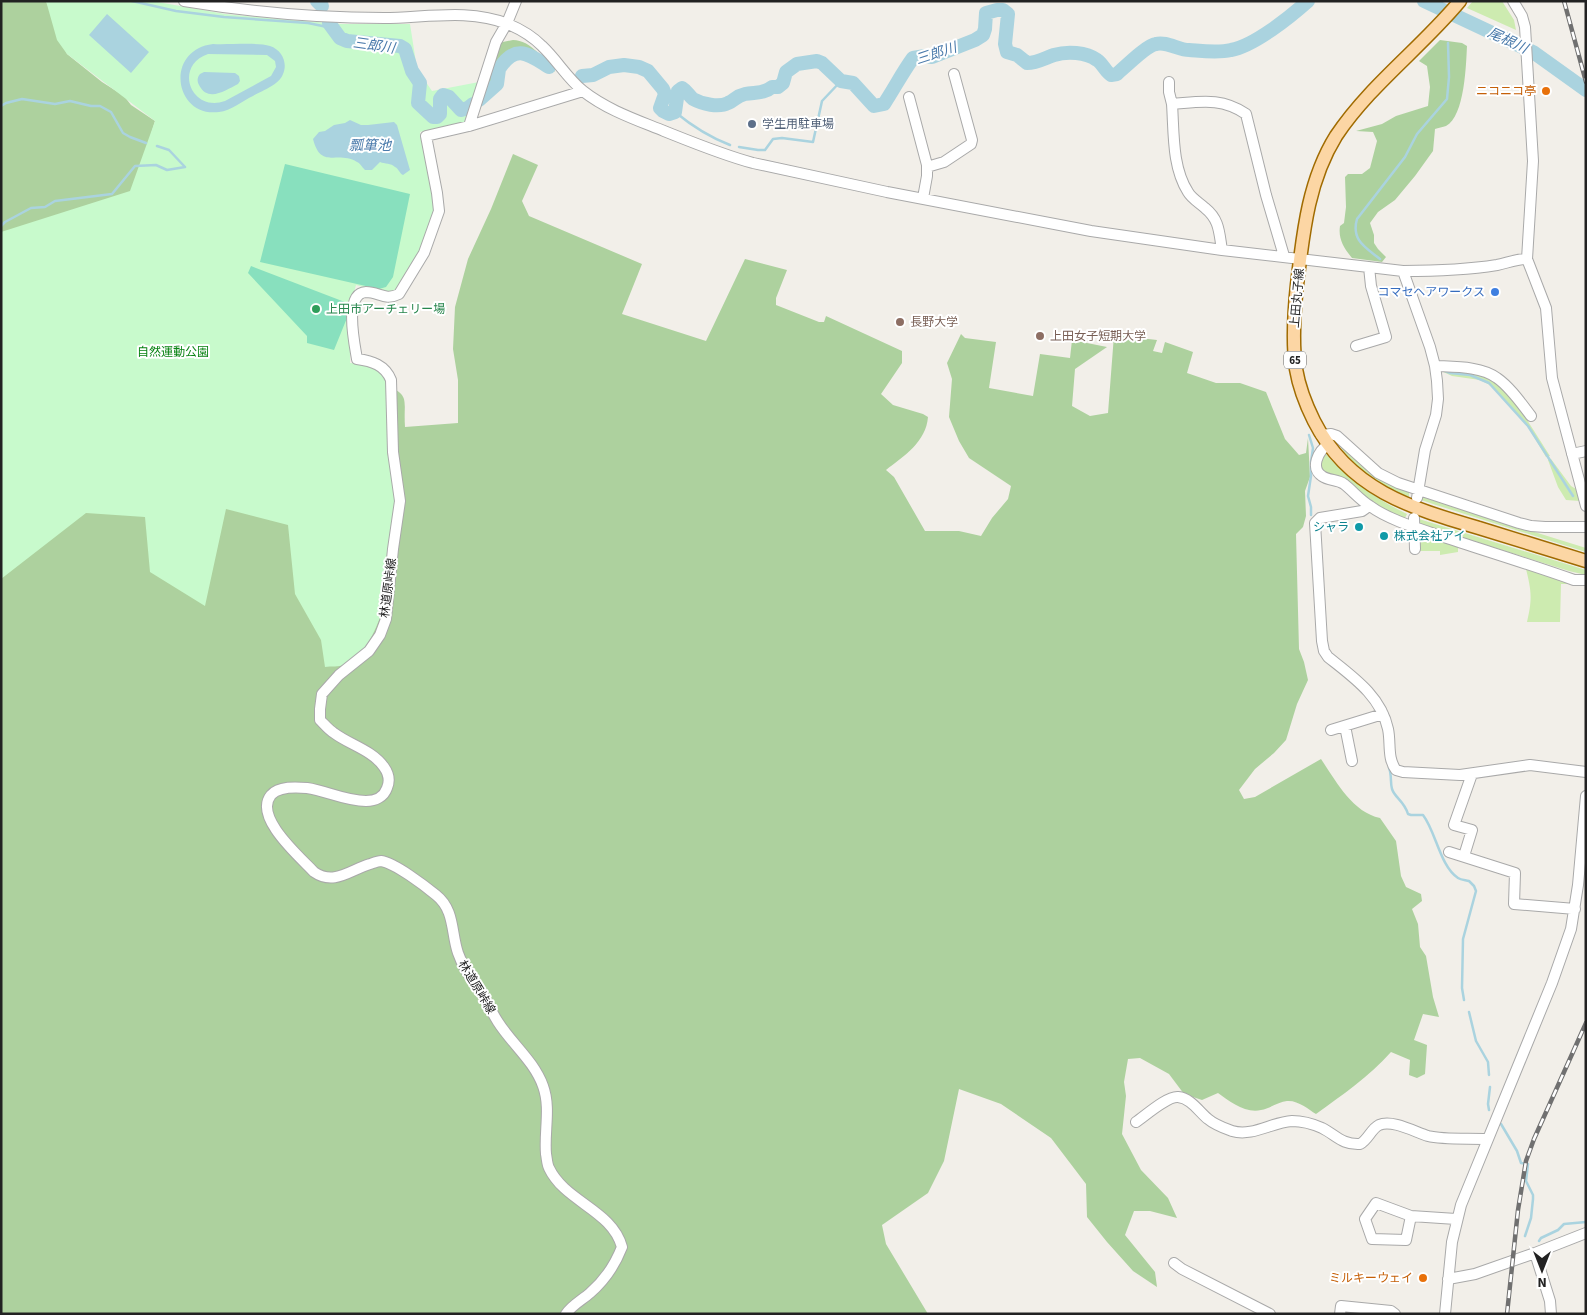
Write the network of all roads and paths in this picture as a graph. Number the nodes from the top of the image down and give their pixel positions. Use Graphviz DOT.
graph roads {
  1 [pos="184,1"];
  2 [pos="516,1"];
  3 [pos="1513,1"];
  4 [pos="1459,3"];
  5 [pos="507,23"];
  6 [pos="954,74"];
  7 [pos="1169,82"];
  8 [pos="583,90"];
  9 [pos="909,97"];
  10 [pos="1172,104"];
  11 [pos="469,126"];
  12 [pos="927,167"];
  13 [pos="923,198"];
  14 [pos="1222,250"];
  15 [pos="1284,256"];
  16 [pos="1300,258"];
  17 [pos="1527,259"];
  18 [pos="1369,267"];
  19 [pos="1403,271"];
  20 [pos="1356,346"];
  21 [pos="1435,366"];
  22 [pos="1531,416"];
  23 [pos="1325,440"];
  24 [pos="1586,451"];
  25 [pos="1572,454"];
  26 [pos="1418,495"];
  27 [pos="1370,506"];
  28 [pos="1586,506"];
  29 [pos="1414,522"];
  30 [pos="1586,527"];
  31 [pos="1415,549"];
  32 [pos="1586,561"];
  33 [pos="1586,580"];
  34 [pos="1383,714"];
  35 [pos="1345,726"];
  36 [pos="1331,730"];
  37 [pos="1352,761"];
  38 [pos="1586,772"];
  39 [pos="1472,774"];
  40 [pos="1586,796"];
  41 [pos="1449,852"];
  42 [pos="1464,856"];
  43 [pos="1575,909"];
  44 [pos="1136,1122"];
  45 [pos="1487,1139"];
  46 [pos="1411,1216"];
  47 [pos="1456,1219"];
  48 [pos="1586,1233"];
  49 [pos="1535,1253"];
  50 [pos="1174,1262"];
  51 [pos="1448,1279"];
  52 [pos="566,1314"];
  53 [pos="1270,1314"];
  54 [pos="1340,1314"];
  55 [pos="1395,1314"];
  56 [pos="1445,1314"];
  57 [pos="1551,1314"];
  1 -- 5 [label="street"];
  2 -- 5 [label="street"];
  3 -- 17 [label="street"];
  4 -- 16 [label="main road, 上田丸子線 / 65"];
  5 -- 8 [label="street"];
  5 -- 11 [label="street"];
  6 -- 12 [label="street"];
  7 -- 10 [label="street"];
  8 -- 11 [label="street"];
  8 -- 13 [label="street"];
  9 -- 12 [label="street"];
  10 -- 14 [label="street"];
  10 -- 15 [label="street"];
  11 -- 52 [label="street, 林道原峠線"];
  12 -- 13 [label="street"];
  13 -- 14 [label="street"];
  14 -- 15 [label="street"];
  15 -- 16 [label="street"];
  16 -- 18 [label="street"];
  16 -- 23 [label="main road, 上田丸子線 / 65"];
  17 -- 19 [label="street"];
  17 -- 25 [label="street"];
  18 -- 19 [label="street"];
  18 -- 20 [label="street"];
  19 -- 21 [label="street"];
  21 -- 22 [label="street"];
  21 -- 26 [label="street"];
  23 -- 26 [label="street"];
  23 -- 27 [label="street"];
  23 -- 32 [label="main road, 上田丸子線 / 65"];
  24 -- 25 [label="street"];
  25 -- 28 [label="street"];
  26 -- 30 [label="street"];
  27 -- 29 [label="street"];
  27 -- 34 [label="street"];
  29 -- 31 [label="street"];
  29 -- 33 [label="street"];
  34 -- 35 [label="street"];
  34 -- 39 [label="street"];
  35 -- 36 [label="street"];
  35 -- 37 [label="street"];
  38 -- 39 [label="street"];
  39 -- 42 [label="street"];
  40 -- 43 [label="street"];
  41 -- 42 [label="street"];
  42 -- 43 [label="street"];
  43 -- 45 [label="street"];
  44 -- 45 [label="street"];
  45 -- 47 [label="street"];
  46 -- 46 [label="street"];
  46 -- 47 [label="street"];
  47 -- 51 [label="street"];
  48 -- 49 [label="street"];
  49 -- 51 [label="street"];
  49 -- 57 [label="street"];
  50 -- 53 [label="street"];
  51 -- 56 [label="street"];
  54 -- 55 [label="street"];
}
